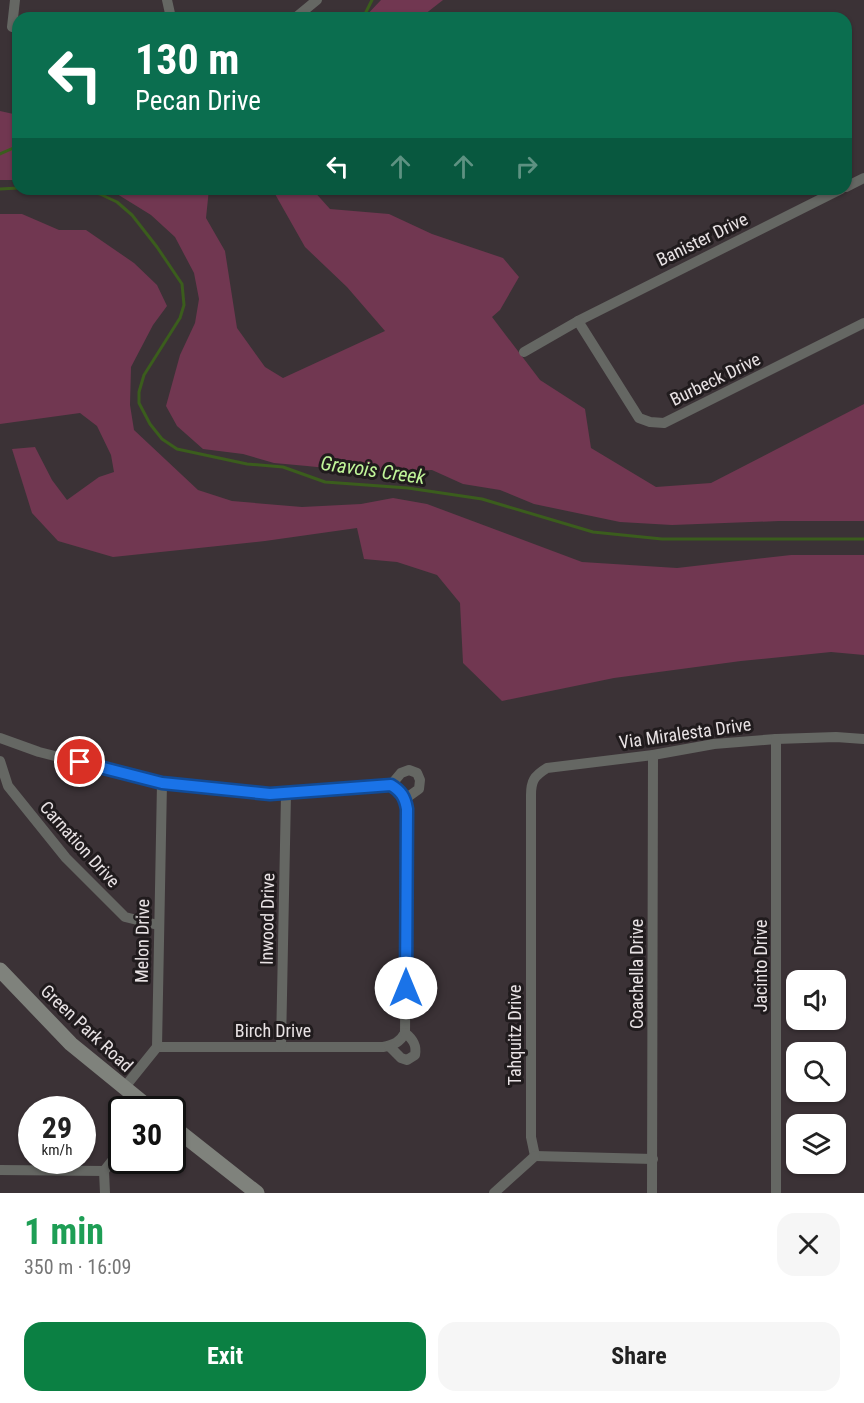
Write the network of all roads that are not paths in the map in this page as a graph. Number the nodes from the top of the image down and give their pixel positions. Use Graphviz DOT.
graph roads {
  1 [pos="317,0"];
  2 [pos="302,12"];
  3 [pos="829,195"];
  4 [pos="578,321"];
  5 [pos="864,323"];
  6 [pos="524,352"];
  7 [pos="0,738"];
  8 [pos="776,739"];
  9 [pos="864,739"];
  10 [pos="653,755"];
  11 [pos="0,761"];
  12 [pos="162,783"];
  13 [pos="286,794"];
  14 [pos="531,795"];
  15 [pos="158,925"];
  16 [pos="0,970"];
  17 [pos="403,1036"];
  18 [pos="281,1046"];
  19 [pos="389,1046"];
  20 [pos="157,1047"];
  21 [pos="124,1088"];
  22 [pos="134,1096"];
  23 [pos="186,1137"];
  24 [pos="535,1156"];
  25 [pos="652,1160"];
  26 [pos="108,1166"];
  27 [pos="0,1170"];
  28 [pos="104,1171"];
  29 [pos="105,1193"];
  30 [pos="257,1193"];
  31 [pos="494,1193"];
  32 [pos="652,1193"];
  33 [pos="776,1193"];
  1 -- 2 [label="street"];
  3 -- 4 [label="street, Banister Drive"];
  4 -- 5 [label="street, Burbeck Drive"];
  4 -- 6 [label="street"];
  7 -- 12 [label="street"];
  8 -- 9 [label="street, Via Miralesta Drive"];
  8 -- 10 [label="street, Via Miralesta Drive"];
  8 -- 33 [label="street, Jacinto Drive"];
  10 -- 14 [label="street, Via Miralesta Drive"];
  10 -- 25 [label="street, Coachella Drive"];
  11 -- 15 [label="street, Carnation Drive"];
  12 -- 13 [label="street"];
  12 -- 15 [label="street, Melon Drive"];
  13 -- 17 [label="street"];
  13 -- 18 [label="street, Inwood Drive"];
  14 -- 24 [label="street, Tahquitz Drive"];
  15 -- 20 [label="street, Melon Drive"];
  16 -- 21 [label="street, Green Park Road"];
  17 -- 19 [label="street"];
  17 -- 19 [label="street, Birch Drive"];
  18 -- 19 [label="street, Birch Drive"];
  18 -- 20 [label="street, Birch Drive"];
  20 -- 21 [label="street"];
  21 -- 22 [label="street, Green Park Road"];
  23 -- 30 [label="street"];
  24 -- 25 [label="street"];
  24 -- 31 [label="street"];
  25 -- 32 [label="street, Coachella Drive"];
  26 -- 28 [label="street"];
  27 -- 28 [label="street"];
  28 -- 29 [label="street"];
}
